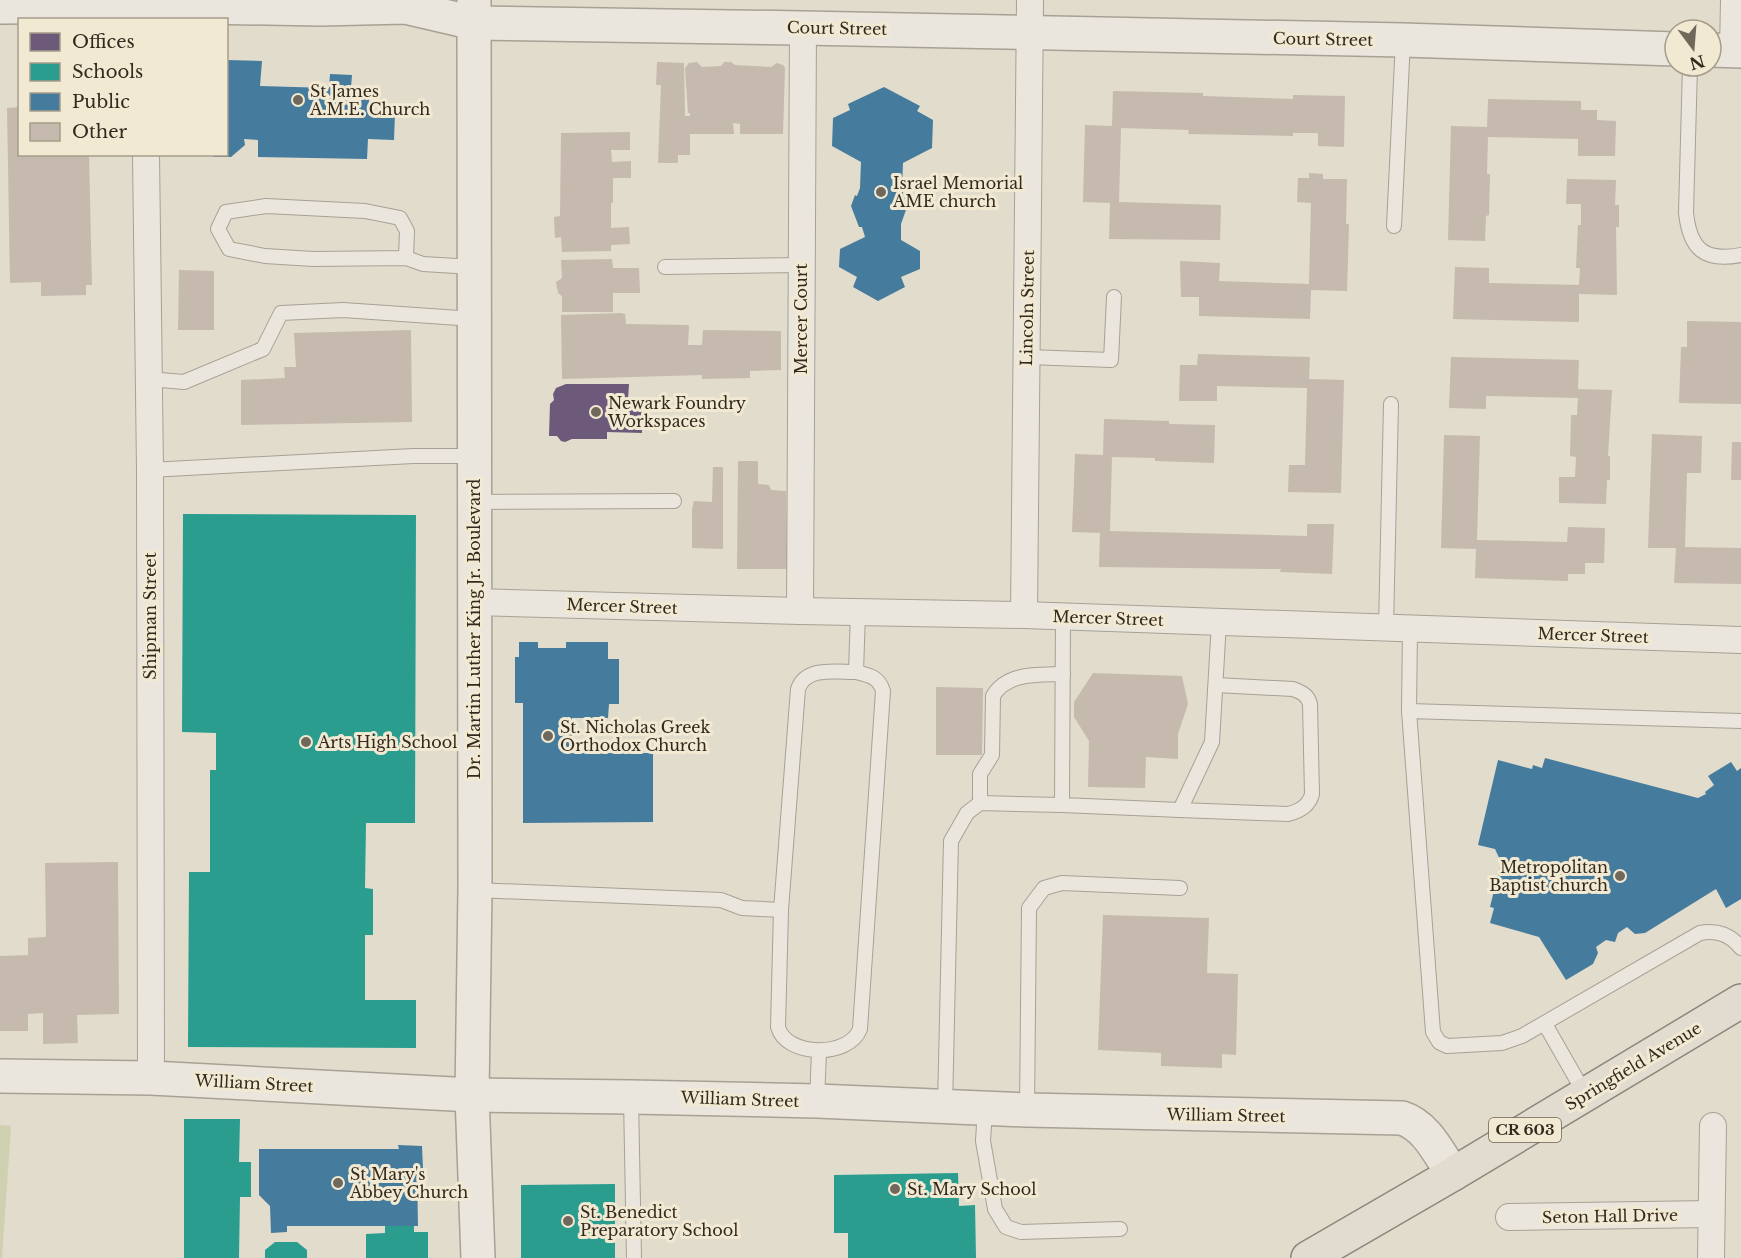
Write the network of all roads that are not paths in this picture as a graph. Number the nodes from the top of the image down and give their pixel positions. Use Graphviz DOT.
graph roads {
  1 [pos="1030,0"];
  2 [pos="1734,0"];
  3 [pos="0,7"];
  4 [pos="146,9"];
  5 [pos="474,12"];
  6 [pos="803,28"];
  7 [pos="1030,33"];
  8 [pos="1403,40"];
  9 [pos="1663,49"];
  10 [pos="1729,51"];
  11 [pos="1690,78"];
  12 [pos="146,156"];
  13 [pos="1394,226"];
  14 [pos="1741,255"];
  15 [pos="406,258"];
  16 [pos="801,265"];
  17 [pos="473,267"];
  18 [pos="665,267"];
  19 [pos="1114,297"];
  20 [pos="474,319"];
  21 [pos="1027,357"];
  22 [pos="148,379"];
  23 [pos="1391,404"];
  24 [pos="474,456"];
  25 [pos="150,470"];
  26 [pos="674,501"];
  27 [pos="474,502"];
  28 [pos="474,602"];
  29 [pos="800,611"];
  30 [pos="858,612"];
  31 [pos="1024,615"];
  32 [pos="1063,616"];
  33 [pos="1220,622"];
  34 [pos="1398,628"];
  35 [pos="1741,640"];
  36 [pos="856,672"];
  37 [pos="1063,674"];
  38 [pos="1216,685"];
  39 [pos="1409,711"];
  40 [pos="1741,721"];
  41 [pos="980,802"];
  42 [pos="1062,805"];
  43 [pos="1180,810"];
  44 [pos="1180,888"];
  45 [pos="475,890"];
  46 [pos="781,910"];
  47 [pos="1741,948"];
  48 [pos="1741,1001"];
  49 [pos="1545,1024"];
  50 [pos="819,1051"];
  51 [pos="0,1076"];
  52 [pos="151,1078"];
  53 [pos="1585,1094"];
  54 [pos="472,1095"];
  55 [pos="631,1096"];
  56 [pos="817,1101"];
  57 [pos="945,1107"];
  58 [pos="985,1108"];
  59 [pos="1027,1110"];
  60 [pos="1713,1126"];
  61 [pos="1453,1174"];
  62 [pos="1711,1214"];
  63 [pos="1509,1217"];
  64 [pos="1120,1229"];
  65 [pos="478,1258"];
  66 [pos="634,1258"];
  67 [pos="1308,1258"];
  68 [pos="1711,1258"];
  1 -- 7 [label="street, Lincoln Street"];
  2 -- 10 [label="street"];
  3 -- 4 [label="street, Court Street"];
  4 -- 5 [label="street, Court Street"];
  5 -- 6 [label="street, Court Street"];
  5 -- 17 [label="street, Dr. Martin Luther King Jr. Boulevard"];
  6 -- 7 [label="street, Court Street"];
  6 -- 16 [label="street, Mercer Court"];
  7 -- 8 [label="street, Court Street"];
  7 -- 21 [label="street, Lincoln Street"];
  8 -- 9 [label="street, Court Street"];
  8 -- 13 [label="lane"];
  11 -- 14 [label="lane"];
  12 -- 22 [label="street, Shipman Street"];
  15 -- 15 [label="lane"];
  15 -- 17 [label="lane"];
  16 -- 18 [label="lane"];
  16 -- 29 [label="street, Mercer Court"];
  17 -- 20 [label="street, Dr. Martin Luther King Jr. Boulevard"];
  19 -- 21 [label="lane"];
  20 -- 22 [label="lane"];
  20 -- 24 [label="street, Dr. Martin Luther King Jr. Boulevard"];
  21 -- 31 [label="street, Lincoln Street"];
  22 -- 25 [label="street, Shipman Street"];
  23 -- 34 [label="lane"];
  24 -- 25 [label="lane"];
  24 -- 27 [label="street, Dr. Martin Luther King Jr. Boulevard"];
  25 -- 52 [label="street, Shipman Street"];
  26 -- 27 [label="lane"];
  27 -- 28 [label="street, Dr. Martin Luther King Jr. Boulevard"];
  28 -- 29 [label="street, Mercer Street"];
  28 -- 45 [label="street, Dr. Martin Luther King Jr. Boulevard"];
  29 -- 30 [label="street, Mercer Street"];
  30 -- 31 [label="street, Mercer Street"];
  30 -- 36 [label="lane"];
  31 -- 32 [label="street, Mercer Street"];
  32 -- 33 [label="street, Mercer Street"];
  32 -- 37 [label="lane"];
  33 -- 34 [label="street, Mercer Street"];
  33 -- 38 [label="lane"];
  34 -- 35 [label="street, Mercer Street"];
  34 -- 39 [label="lane"];
  36 -- 46 [label="lane"];
  36 -- 50 [label="lane"];
  37 -- 41 [label="lane"];
  37 -- 42 [label="lane"];
  38 -- 43 [label="lane"];
  38 -- 43 [label="lane"];
  39 -- 40 [label="lane"];
  39 -- 49 [label="lane"];
  41 -- 42 [label="lane"];
  41 -- 57 [label="lane"];
  42 -- 43 [label="lane"];
  44 -- 59 [label="lane"];
  45 -- 46 [label="lane"];
  45 -- 54 [label="street, Dr. Martin Luther King Jr. Boulevard"];
  46 -- 50 [label="lane"];
  47 -- 49 [label="lane"];
  48 -- 53 [label="main road, Springfield Avenue / CR 603"];
  49 -- 53 [label="lane"];
  50 -- 56 [label="lane"];
  51 -- 52 [label="street, William Street"];
  52 -- 54 [label="street, William Street"];
  53 -- 61 [label="main road, Springfield Avenue / CR 603"];
  54 -- 55 [label="street, William Street"];
  54 -- 65 [label="street, Dr. Martin Luther King Jr. Boulevard"];
  55 -- 56 [label="street, William Street"];
  55 -- 66 [label="lane"];
  56 -- 57 [label="street, William Street"];
  57 -- 58 [label="street, William Street"];
  58 -- 59 [label="street, William Street"];
  58 -- 64 [label="lane"];
  59 -- 61 [label="street, William Street"];
  60 -- 62 [label="street"];
  61 -- 67 [label="main road, Springfield Avenue / CR 603"];
  62 -- 63 [label="street, Seton Hall Drive"];
  62 -- 68 [label="street"];
}
